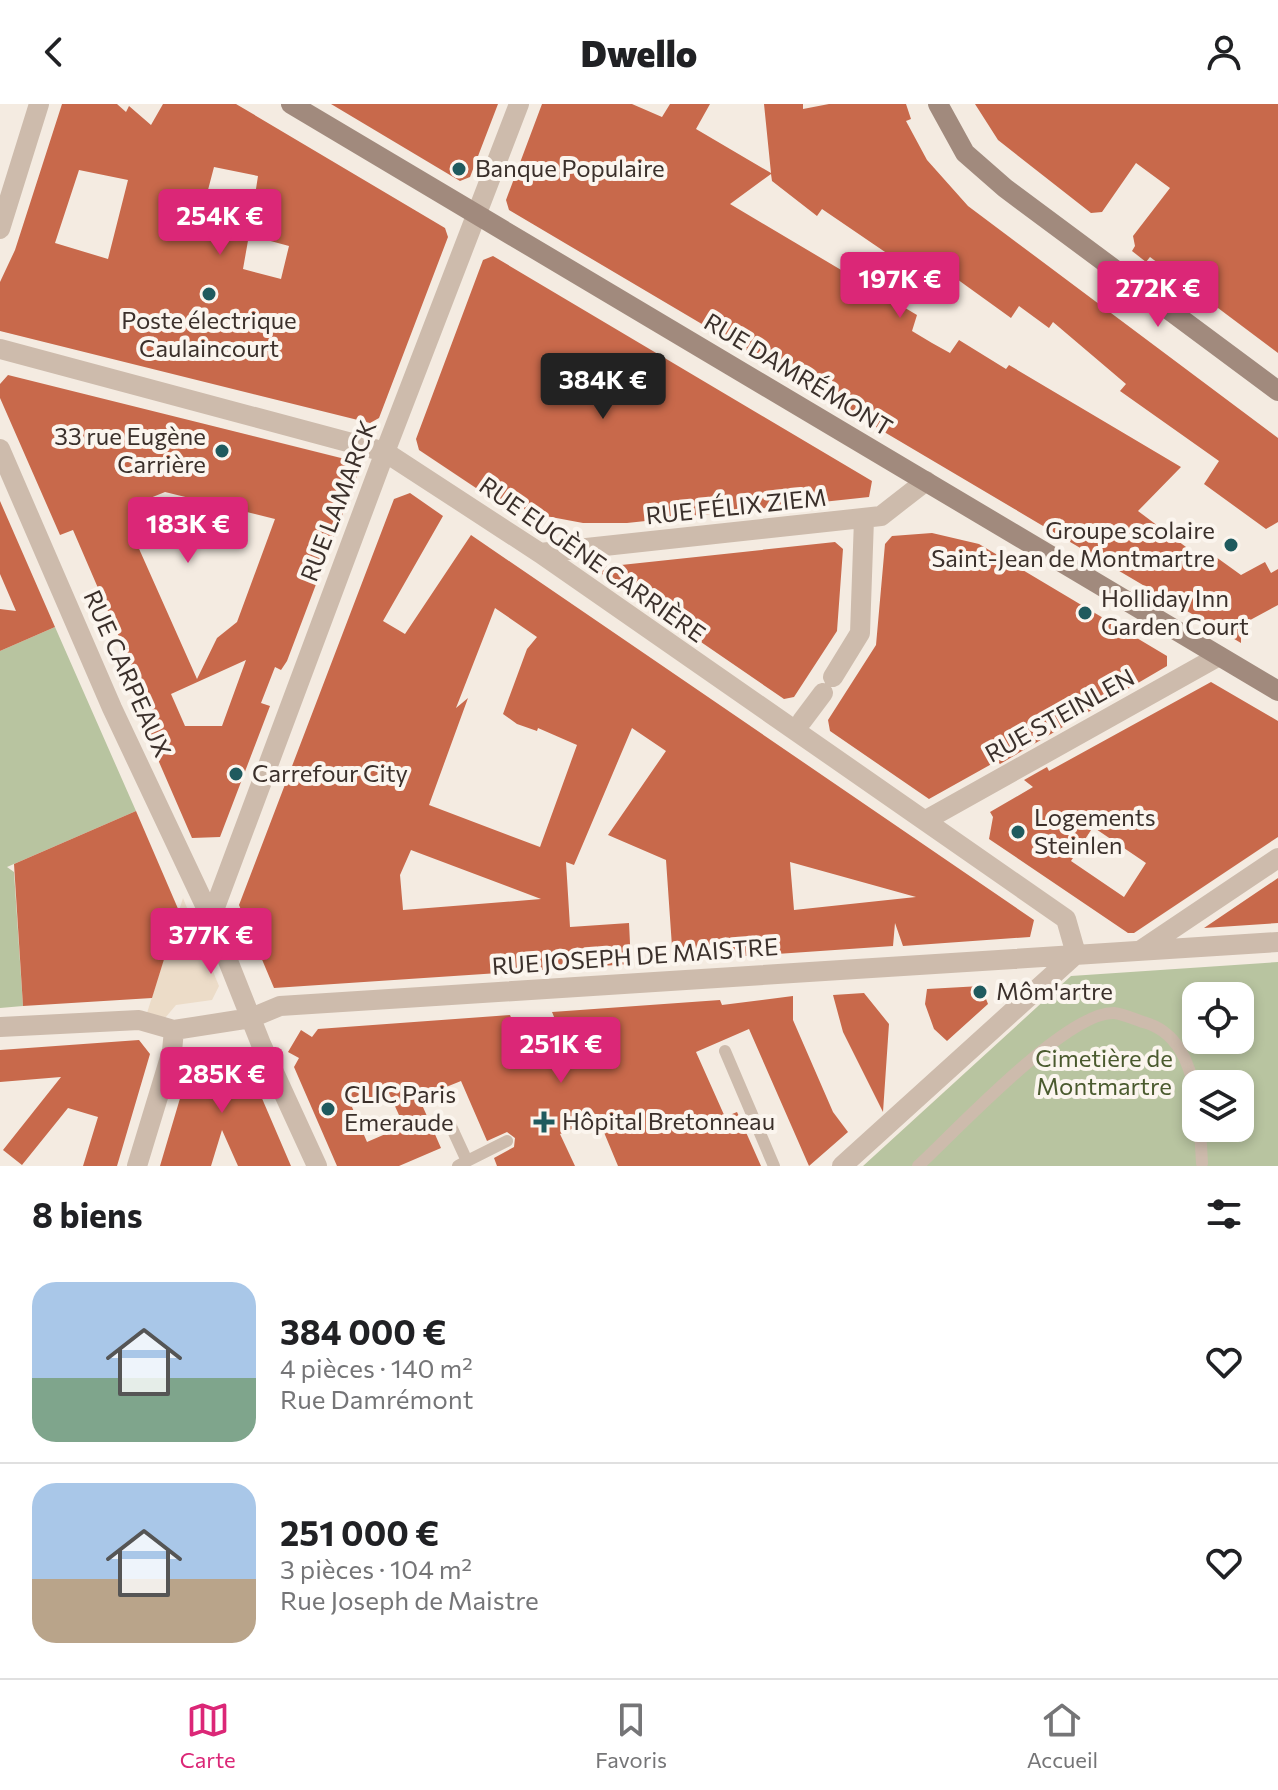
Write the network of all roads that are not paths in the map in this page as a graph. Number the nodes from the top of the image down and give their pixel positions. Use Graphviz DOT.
graph roads {
  1 [pos="39,104"];
  2 [pos="291,104"];
  3 [pos="519,104"];
  4 [pos="938,104"];
  5 [pos="476,217"];
  6 [pos="0,229"];
  7 [pos="0,349"];
  8 [pos="1278,391"];
  9 [pos="0,449"];
  10 [pos="385,452"];
  11 [pos="926,481"];
  12 [pos="864,519"];
  13 [pos="540,553"];
  14 [pos="1219,656"];
  15 [pos="1278,691"];
  16 [pos="802,721"];
  17 [pos="926,820"];
  18 [pos="1278,858"];
  19 [pos="211,918"];
  20 [pos="1278,942"];
  21 [pos="1141,950"];
  22 [pos="1076,954"];
  23 [pos="251,1018"];
  24 [pos="0,1027"];
  25 [pos="174,1030"];
  26 [pos="725,1051"];
  27 [pos="1190,1070"];
  28 [pos="449,1122"];
  29 [pos="507,1141"];
  30 [pos="1201,1142"];
  31 [pos="1202,1163"];
  32 [pos="467,1164"];
  33 [pos="137,1166"];
  34 [pos="317,1166"];
  35 [pos="774,1166"];
  36 [pos="842,1166"];
  37 [pos="918,1166"];
  1 -- 6 [label="street"];
  2 -- 5 [label="street, RUE DAMRÉMONT"];
  3 -- 5 [label="street, RUE LAMARCK"];
  4 -- 8 [label="street"];
  5 -- 10 [label="street, RUE LAMARCK"];
  5 -- 11 [label="street, RUE DAMRÉMONT"];
  7 -- 10 [label="street, RUE EUGÈNE CARRIÈRE"];
  9 -- 19 [label="street, RUE CARPEAUX"];
  10 -- 13 [label="street, RUE EUGÈNE CARRIÈRE"];
  10 -- 19 [label="street, RUE LAMARCK"];
  11 -- 12 [label="street, RUE FÉLIX ZIEM"];
  11 -- 14 [label="street, RUE DAMRÉMONT"];
  12 -- 13 [label="street, RUE FÉLIX ZIEM"];
  12 -- 16 [label="street"];
  13 -- 17 [label="street, RUE EUGÈNE CARRIÈRE"];
  14 -- 15 [label="street, RUE DAMRÉMONT"];
  14 -- 17 [label="street, RUE STEINLEN"];
  17 -- 22 [label="street, RUE EUGÈNE CARRIÈRE"];
  18 -- 21 [label="street"];
  19 -- 23 [label="street, RUE CARPEAUX"];
  20 -- 21 [label="street, RUE JOSEPH DE MAISTRE"];
  21 -- 22 [label="street, RUE JOSEPH DE MAISTRE"];
  22 -- 23 [label="street, RUE JOSEPH DE MAISTRE"];
  22 -- 36 [label="street"];
  23 -- 25 [label="street, RUE JOSEPH DE MAISTRE"];
  23 -- 34 [label="street"];
  24 -- 25 [label="street, RUE JOSEPH DE MAISTRE"];
  25 -- 33 [label="street"];
  26 -- 35 [label="lane"];
  27 -- 37 [label="lane"];
  28 -- 32 [label="lane"];
  29 -- 32 [label="lane"];
  30 -- 31 [label="lane"];
}
